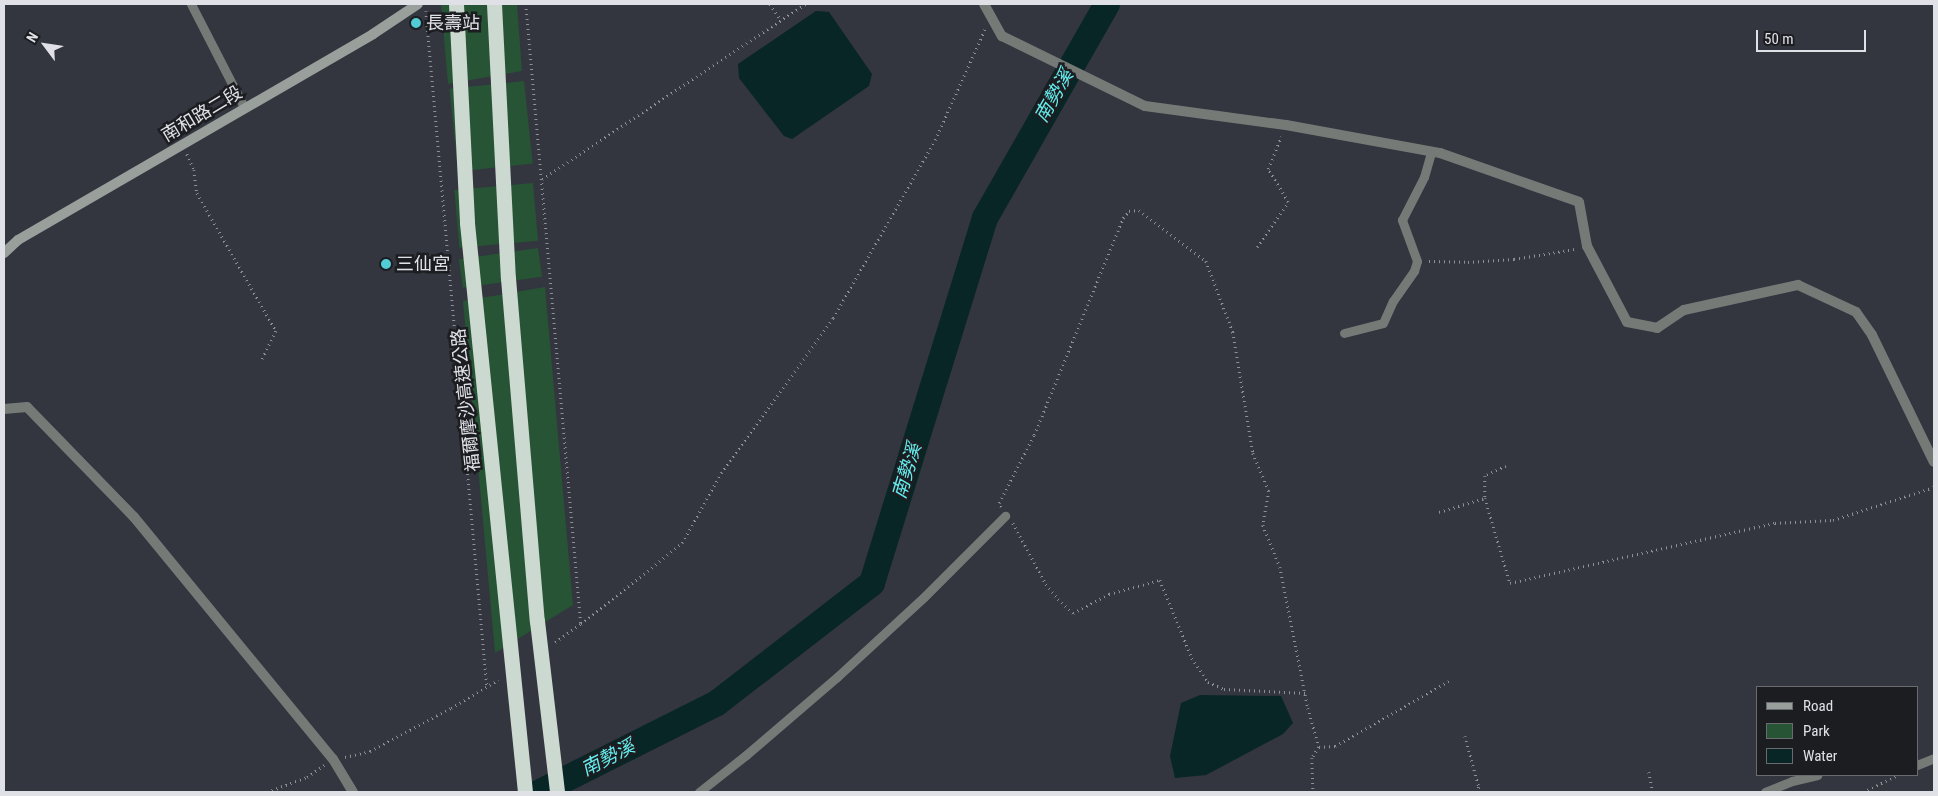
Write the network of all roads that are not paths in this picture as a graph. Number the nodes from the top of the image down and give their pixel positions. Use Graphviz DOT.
graph roads {
  1 [pos="191,4"];
  2 [pos="418,4"];
  3 [pos="456,4"];
  4 [pos="494,4"];
  5 [pos="984,4"];
  6 [pos="244,107"];
  7 [pos="1431,152"];
  8 [pos="4,253"];
  9 [pos="1344,333"];
  10 [pos="4,409"];
  11 [pos="1934,462"];
  12 [pos="1005,516"];
  13 [pos="1934,758"];
  14 [pos="1918,766"];
  15 [pos="1813,776"];
  16 [pos="353,792"];
  17 [pos="525,792"];
  18 [pos="557,792"];
  19 [pos="699,792"];
  20 [pos="1765,792"];
  1 -- 6 [label="lane"];
  2 -- 6 [label="main road, 南和路二段"];
  3 -- 17 [label="highway, 福爾摩沙高速公路, bridge"];
  4 -- 18 [label="highway, bridge"];
  5 -- 7 [label="street"];
  6 -- 8 [label="main road, 南和路二段"];
  7 -- 9 [label="lane"];
  7 -- 11 [label="street"];
  10 -- 16 [label="street"];
  12 -- 19 [label="lane"];
  13 -- 14 [label="lane"];
  15 -- 20 [label="lane"];
}
